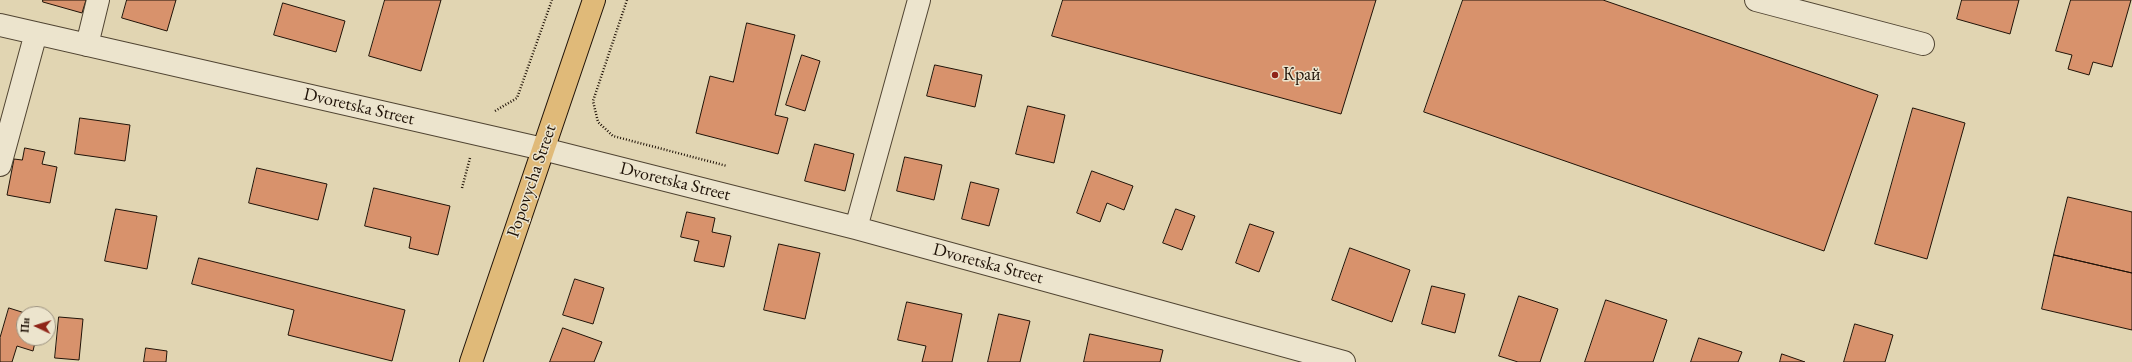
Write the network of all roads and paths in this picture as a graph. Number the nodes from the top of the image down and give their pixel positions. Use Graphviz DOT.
graph roads {
  1 [pos="98,0"];
  2 [pos="552,0"];
  3 [pos="594,0"];
  4 [pos="627,0"];
  5 [pos="919,0"];
  6 [pos="1756,0"];
  7 [pos="0,25"];
  8 [pos="36,33"];
  9 [pos="1923,44"];
  10 [pos="86,45"];
  11 [pos="477,134"];
  12 [pos="543,148"];
  13 [pos="0,165"];
  14 [pos="733,168"];
  15 [pos="462,188"];
  16 [pos="856,228"];
  17 [pos="471,362"];
  18 [pos="1344,362"];
  1 -- 10 [label="street"];
  2 -- 11 [label="path"];
  3 -- 12 [label="main road, Popovycha Street"];
  4 -- 14 [label="path"];
  5 -- 16 [label="street"];
  6 -- 9 [label="street"];
  7 -- 8 [label="street, Dvoretska Street"];
  8 -- 10 [label="street, Dvoretska Street"];
  8 -- 13 [label="street"];
  10 -- 11 [label="street, Dvoretska Street"];
  11 -- 12 [label="street, Dvoretska Street"];
  11 -- 15 [label="path"];
  12 -- 16 [label="street, Dvoretska Street"];
  12 -- 17 [label="main road, Popovycha Street"];
  16 -- 18 [label="street, Dvoretska Street"];
}
